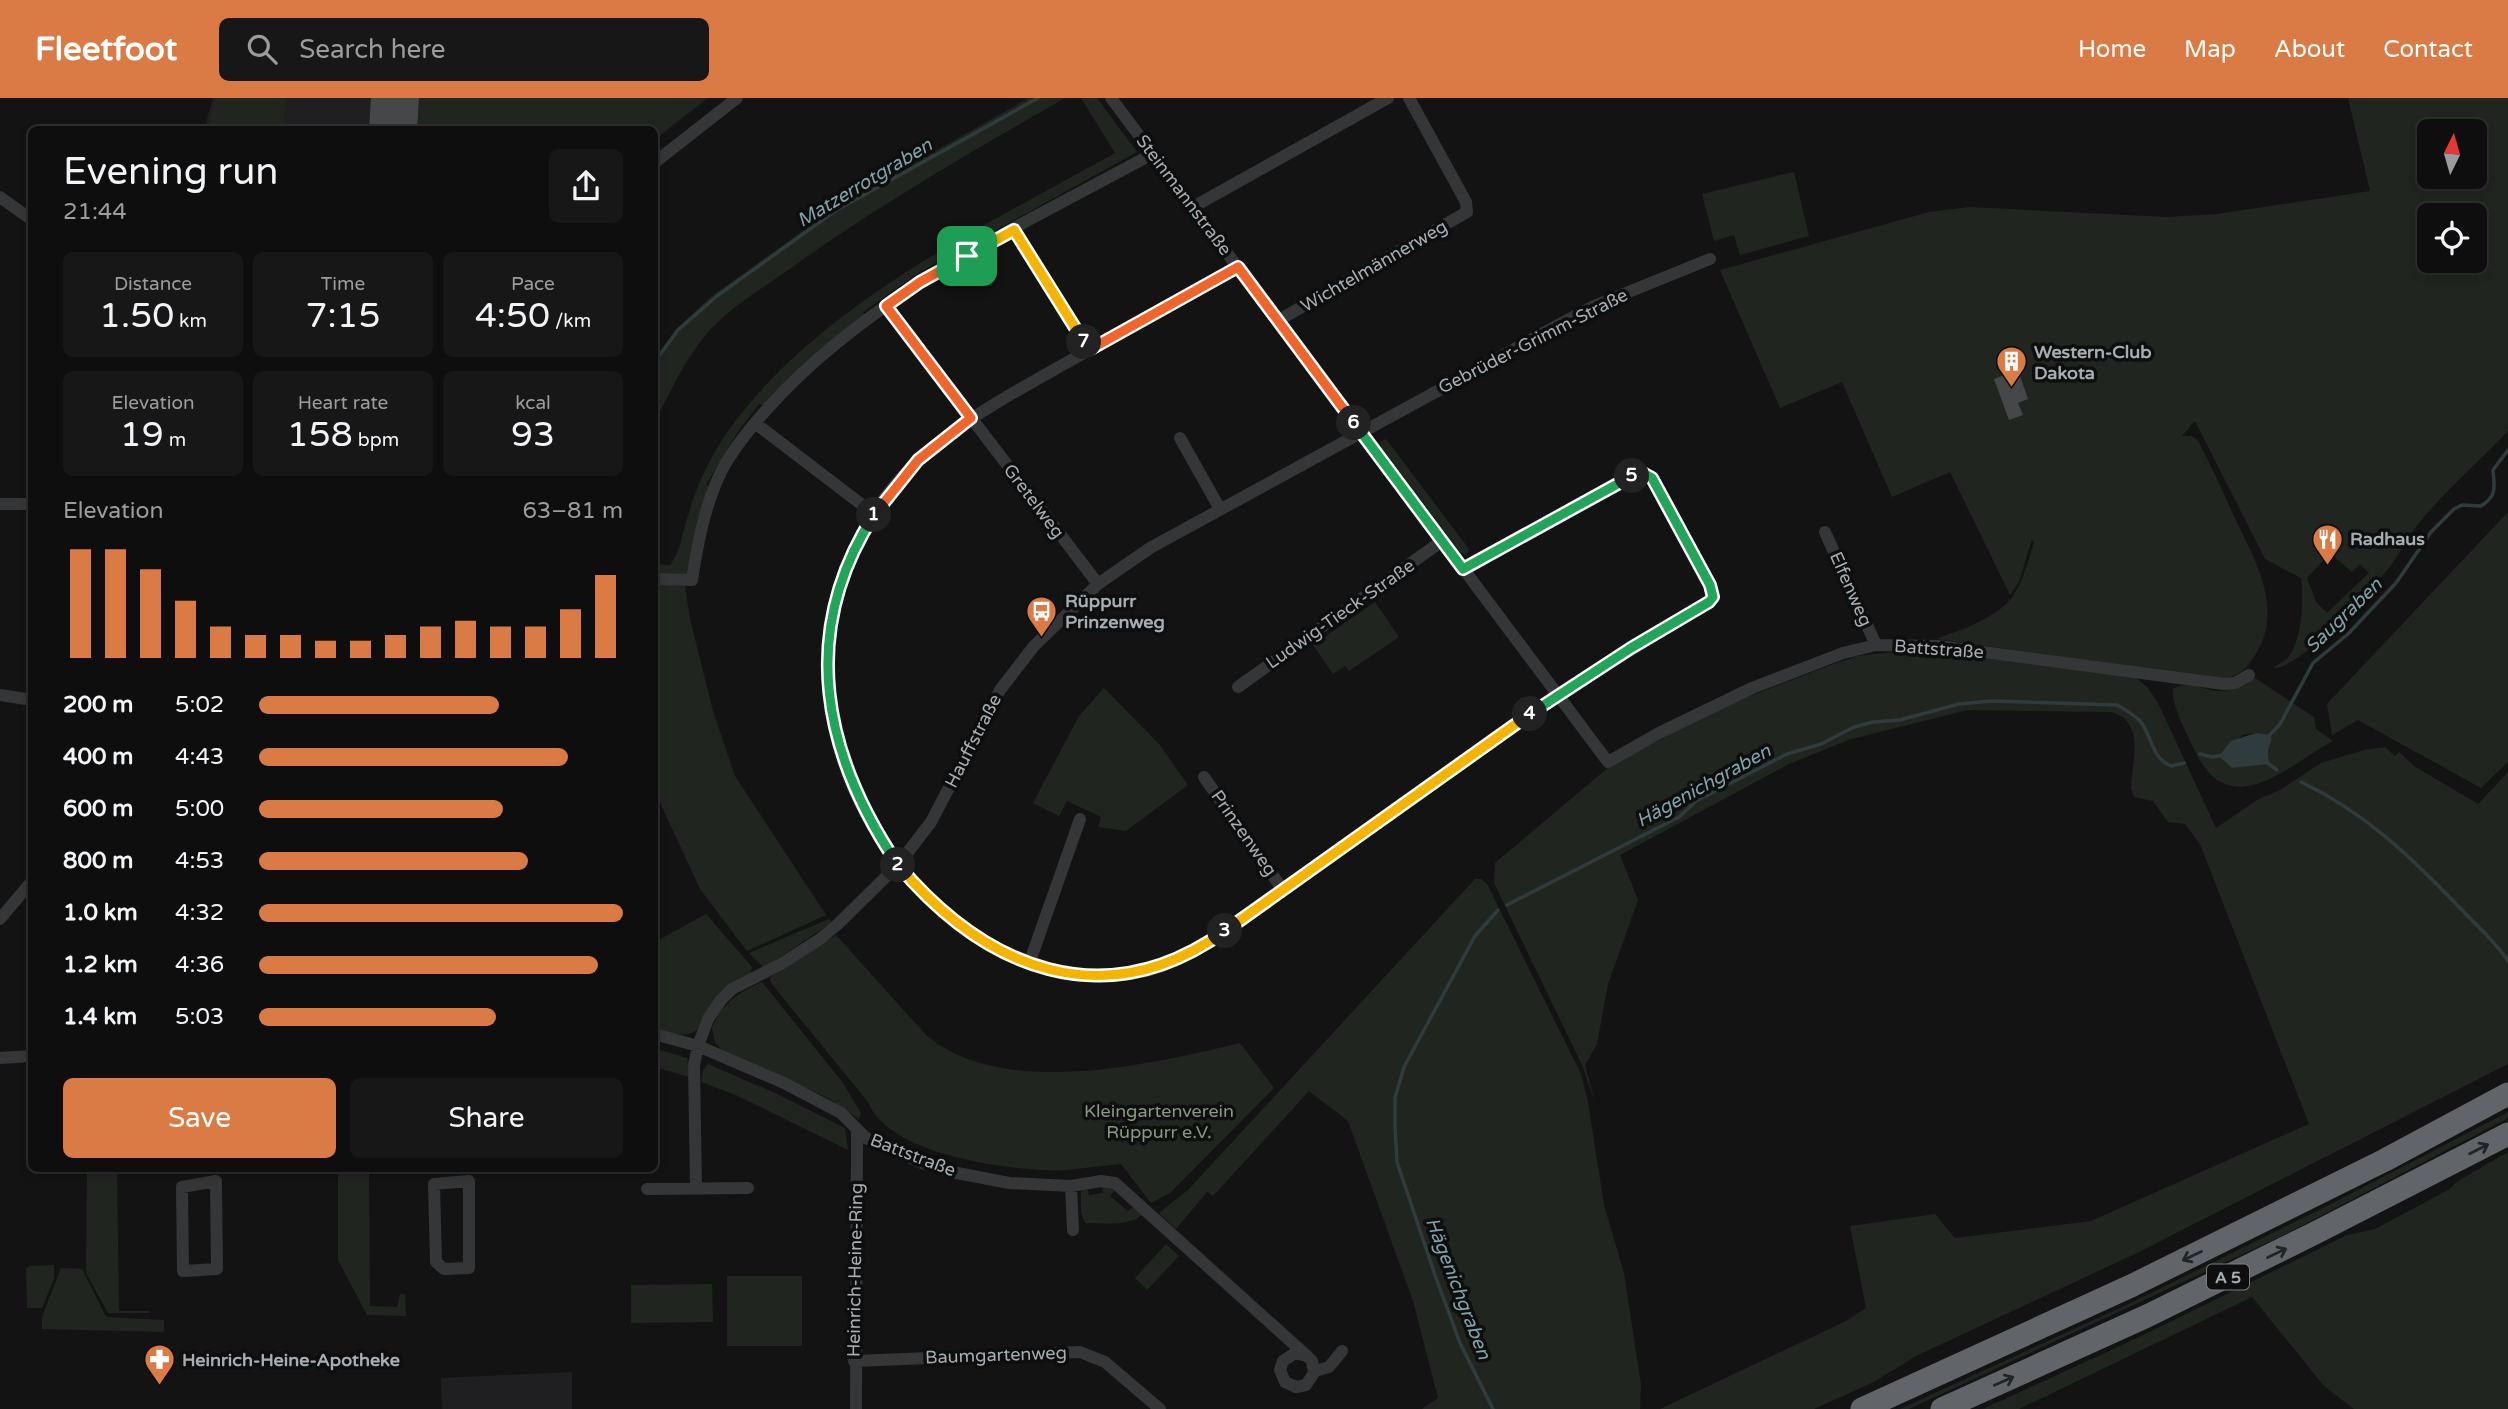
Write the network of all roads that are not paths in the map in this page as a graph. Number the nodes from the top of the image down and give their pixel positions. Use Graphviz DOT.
graph roads {
  1 [pos="737,98"];
  2 [pos="1111,98"];
  3 [pos="1388,98"];
  4 [pos="1409,98"];
  5 [pos="1152,154"];
  6 [pos="658,160"];
  7 [pos="0,197"];
  8 [pos="1193,206"];
  9 [pos="28,217"];
  10 [pos="1014,230"];
  11 [pos="1710,259"];
  12 [pos="1238,267"];
  13 [pos="886,306"];
  14 [pos="1279,320"];
  15 [pos="1089,350"];
  16 [pos="971,418"];
  17 [pos="755,423"];
  18 [pos="1360,431"];
  19 [pos="1180,438"];
  20 [pos="0,503"];
  21 [pos="28,504"];
  22 [pos="1220,509"];
  23 [pos="874,514"];
  24 [pos="1825,532"];
  25 [pos="1443,541"];
  26 [pos="1463,569"];
  27 [pos="658,579"];
  28 [pos="1098,584"];
  29 [pos="1877,645"];
  30 [pos="2249,675"];
  31 [pos="1238,687"];
  32 [pos="0,695"];
  33 [pos="1558,695"];
  34 [pos="28,699"];
  35 [pos="1608,762"];
  36 [pos="1204,777"];
  37 [pos="1080,819"];
  38 [pos="898,865"];
  39 [pos="28,886"];
  40 [pos="1283,890"];
  41 [pos="0,919"];
  42 [pos="1029,964"];
  43 [pos="658,1035"];
  44 [pos="698,1046"];
  45 [pos="28,1056"];
  46 [pos="0,1058"];
  47 [pos="2508,1094"];
  48 [pos="857,1131"];
  49 [pos="2508,1134"];
  50 [pos="216,1175"];
  51 [pos="468,1175"];
  52 [pos="1071,1186"];
  53 [pos="696,1188"];
  54 [pos="748,1188"];
  55 [pos="647,1189"];
  56 [pos="1073,1230"];
  57 [pos="1342,1351"];
  58 [pos="1307,1356"];
  59 [pos="854,1361"];
  60 [pos="1315,1371"];
  61 [pos="856,1409"];
  62 [pos="1160,1409"];
  63 [pos="1862,1409"];
  64 [pos="1942,1409"];
  1 -- 6 [label="street"];
  2 -- 5 [label="street, Steinmannstraße"];
  3 -- 8 [label="street"];
  4 -- 14 [label="street, Wichtelmännerweg"];
  5 -- 8 [label="street, Steinmannstraße"];
  5 -- 10 [label="street"];
  7 -- 9 [label="street"];
  8 -- 12 [label="street, Steinmannstraße"];
  10 -- 13 [label="street"];
  10 -- 15 [label="street"];
  11 -- 18 [label="street, Gebrüder-Grimm-Straße"];
  12 -- 14 [label="street, Steinmannstraße"];
  12 -- 15 [label="street"];
  13 -- 16 [label="street, Gretelweg"];
  13 -- 17 [label="street"];
  14 -- 18 [label="street, Steinmannstraße"];
  15 -- 16 [label="street"];
  16 -- 23 [label="street"];
  16 -- 28 [label="street, Gretelweg"];
  17 -- 23 [label="street"];
  17 -- 27 [label="street"];
  18 -- 22 [label="street, Hauffstraße"];
  18 -- 25 [label="street, Steinmannstraße"];
  19 -- 22 [label="street"];
  20 -- 21 [label="street"];
  22 -- 28 [label="street, Hauffstraße"];
  23 -- 38 [label="street"];
  24 -- 29 [label="street, Elfenweg"];
  25 -- 26 [label="street, Steinmannstraße"];
  25 -- 31 [label="street, Ludwig-Tieck-Straße"];
  26 -- 33 [label="street, Steinmannstraße"];
  26 -- 33 [label="street"];
  28 -- 38 [label="street, Hauffstraße"];
  29 -- 30 [label="street, Battstraße"];
  29 -- 35 [label="street, Battstraße"];
  32 -- 34 [label="street"];
  33 -- 35 [label="street, Steinmannstraße"];
  33 -- 40 [label="street"];
  36 -- 40 [label="street, Prinzenweg"];
  37 -- 42 [label="street"];
  38 -- 42 [label="street"];
  38 -- 44 [label="street, Hauffstraße"];
  39 -- 41 [label="street"];
  40 -- 42 [label="street"];
  43 -- 44 [label="street, Battstraße"];
  44 -- 48 [label="street, Battstraße"];
  44 -- 53 [label="street, Hauffstraße"];
  45 -- 46 [label="street"];
  47 -- 63 [label="highway, A 5, one-way"];
  48 -- 52 [label="street, Battstraße"];
  48 -- 59 [label="street, Heinrich-Heine-Ring"];
  64 -- 49 [label="highway, A 5, one-way"];
  50 -- 50 [label="street"];
  51 -- 51 [label="street"];
  52 -- 56 [label="street"];
  52 -- 58 [label="street, Battstraße"];
  53 -- 54 [label="street"];
  53 -- 55 [label="street"];
  57 -- 60 [label="street"];
  58 -- 60 [label="street"];
  58 -- 60 [label="street"];
  59 -- 61 [label="street, Heinrich-Heine-Ring"];
  59 -- 62 [label="street, Baumgartenweg"];
}
